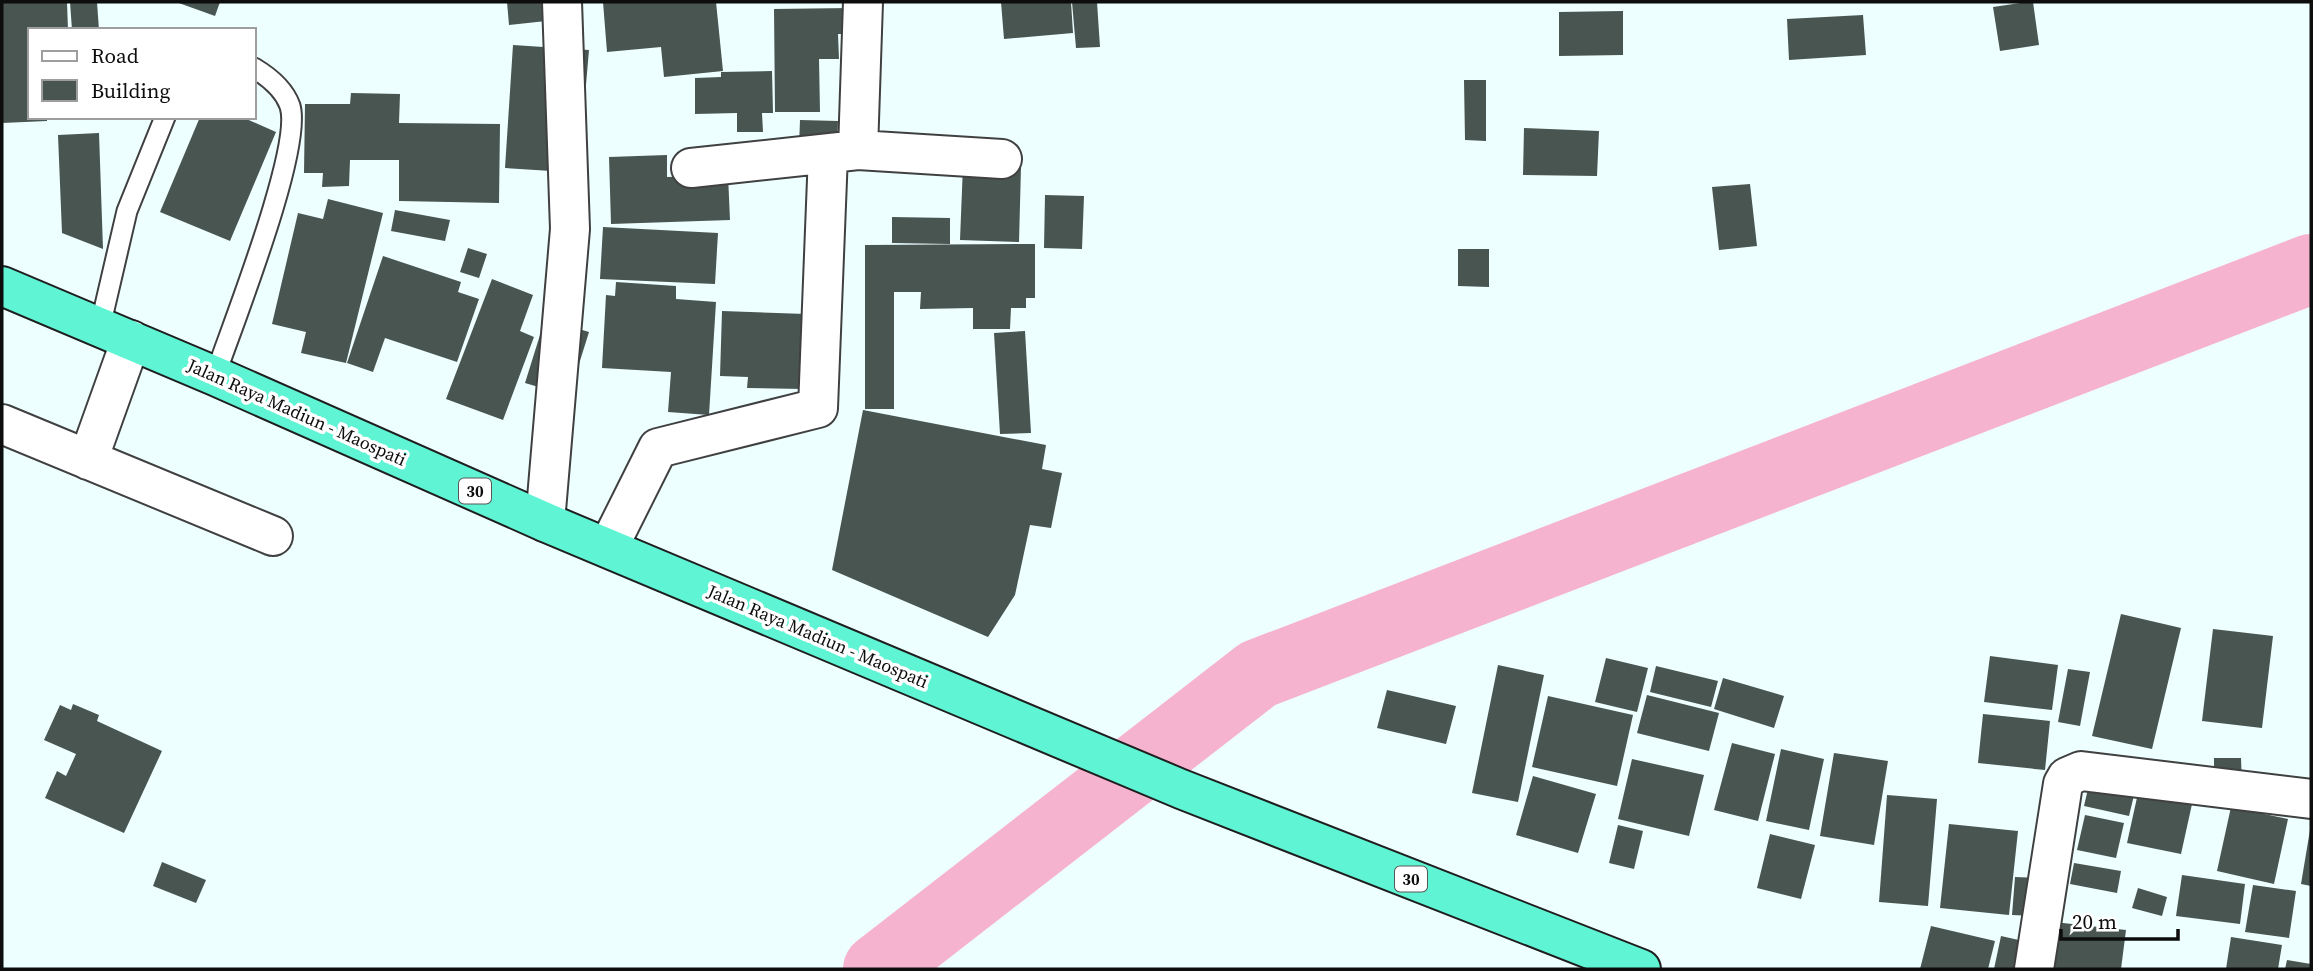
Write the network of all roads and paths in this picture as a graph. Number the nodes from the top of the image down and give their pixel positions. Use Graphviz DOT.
graph roads {
  1 [pos="562,2"];
  2 [pos="863,2"];
  3 [pos="256,70"];
  4 [pos="164,119"];
  5 [pos="843,152"];
  6 [pos="1002,159"];
  7 [pos="691,168"];
  8 [pos="2,286"];
  9 [pos="116,334"];
  10 [pos="215,376"];
  11 [pos="2,424"];
  12 [pos="88,460"];
  13 [pos="545,522"];
  14 [pos="273,536"];
  15 [pos="608,548"];
  16 [pos="2311,799"];
  17 [pos="1641,969"];
  18 [pos="2034,969"];
  1 -- 13 [label="street"];
  2 -- 5 [label="street"];
  3 -- 10 [label="lane"];
  4 -- 9 [label="lane"];
  5 -- 6 [label="street"];
  5 -- 7 [label="street"];
  5 -- 15 [label="street"];
  8 -- 9 [label="highway, Jalan Raya Madiun - Maospati / 30"];
  9 -- 10 [label="highway, Jalan Raya Madiun - Maospati / 30"];
  9 -- 12 [label="street"];
  10 -- 13 [label="highway, Jalan Raya Madiun - Maospati / 30"];
  11 -- 12 [label="street"];
  12 -- 14 [label="street"];
  13 -- 15 [label="highway, Jalan Raya Madiun - Maospati / 30"];
  15 -- 17 [label="highway, Jalan Raya Madiun - Maospati / 30"];
  16 -- 18 [label="street"];
}
